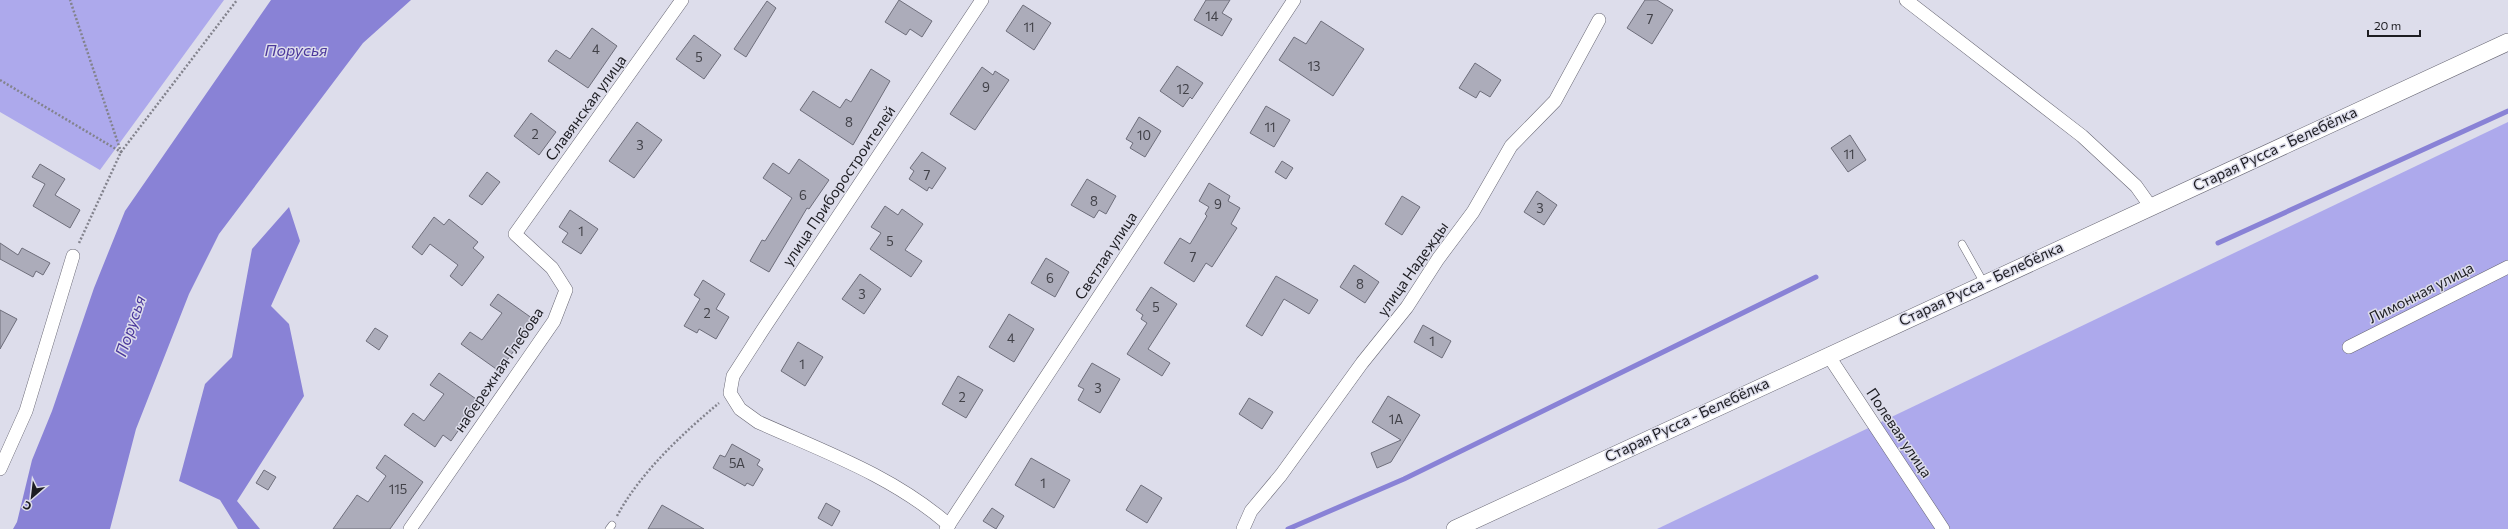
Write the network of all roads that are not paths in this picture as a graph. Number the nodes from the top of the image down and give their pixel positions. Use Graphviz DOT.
graph roads {
  1 [pos="682,0"];
  2 [pos="982,0"];
  3 [pos="1294,0"];
  4 [pos="1906,0"];
  5 [pos="1599,20"];
  6 [pos="2508,42"];
  7 [pos="2150,207"];
  8 [pos="515,234"];
  9 [pos="1962,244"];
  10 [pos="73,256"];
  11 [pos="2508,267"];
  12 [pos="1984,283"];
  13 [pos="2349,347"];
  14 [pos="1828,355"];
  15 [pos="0,469"];
  16 [pos="948,527"];
  17 [pos="410,529"];
  18 [pos="1243,529"];
  19 [pos="1455,529"];
  20 [pos="1943,529"];
  1 -- 8 [label="street, Славянская улица"];
  2 -- 16 [label="street, улица Приборостроителей"];
  3 -- 16 [label="street, Светлая улица"];
  4 -- 7 [label="street"];
  5 -- 18 [label="street, улица Надежды"];
  6 -- 7 [label="street, Старая Русса - Белебёлка"];
  7 -- 12 [label="street, Старая Русса - Белебёлка"];
  8 -- 17 [label="street, набережная Глебова"];
  9 -- 12 [label="lane"];
  10 -- 15 [label="street"];
  11 -- 13 [label="street, Лимонная улица"];
  12 -- 14 [label="street, Старая Русса - Белебёлка"];
  14 -- 19 [label="street, Старая Русса - Белебёлка"];
  14 -- 20 [label="street, Полевая улица"];
}
